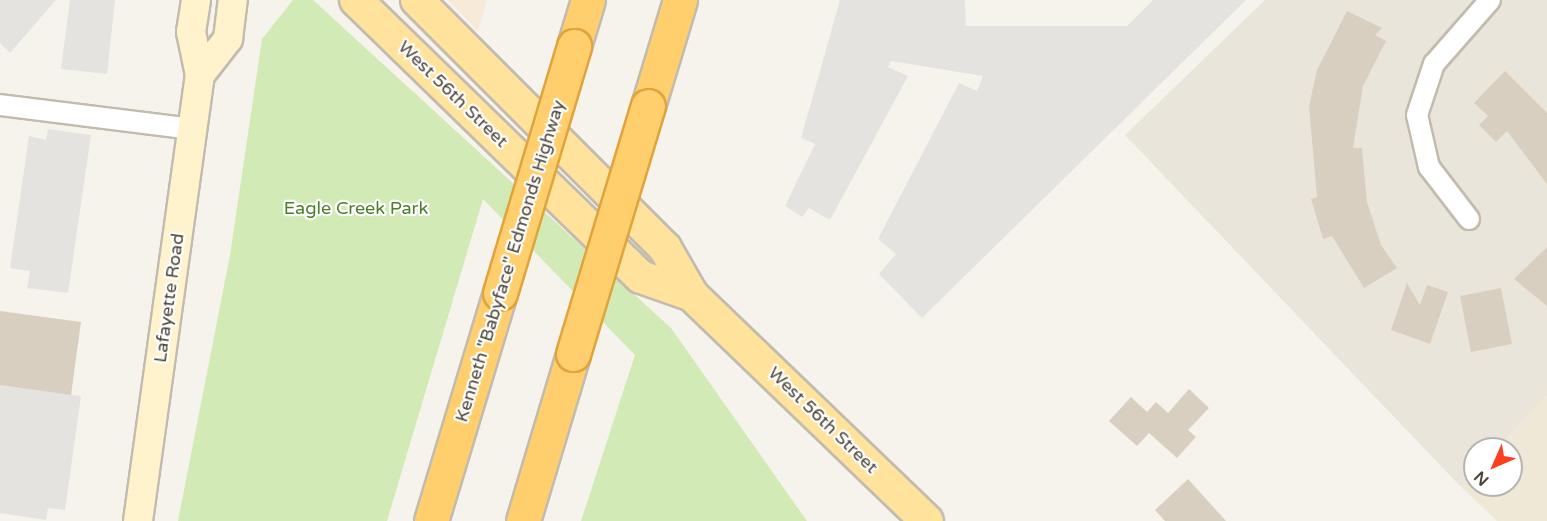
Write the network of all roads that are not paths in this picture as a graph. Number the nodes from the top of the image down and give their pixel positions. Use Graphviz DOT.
graph roads {
  1 [pos="196,0"];
  2 [pos="233,0"];
  3 [pos="356,0"];
  4 [pos="417,0"];
  5 [pos="588,0"];
  6 [pos="680,0"];
  7 [pos="1490,0"];
  8 [pos="200,75"];
  9 [pos="0,105"];
  10 [pos="193,129"];
  11 [pos="1469,219"];
  12 [pos="692,295"];
  13 [pos="138,521"];
  14 [pos="431,521"];
  15 [pos="523,521"];
  16 [pos="927,521"];
  1 -- 8 [label="main road, Lafayette Road"];
  2 -- 8 [label="main road"];
  3 -- 12 [label="main road, West 56th Street"];
  4 -- 12 [label="main road, West 56th Street"];
  5 -- 14 [label="highway, Kenneth \"Babyface\" Edmonds Highway, bridge"];
  6 -- 15 [label="highway, bridge"];
  7 -- 11 [label="street"];
  8 -- 10 [label="main road, Lafayette Road"];
  9 -- 10 [label="street"];
  10 -- 13 [label="main road, Lafayette Road"];
  12 -- 16 [label="main road, West 56th Street"];
}
